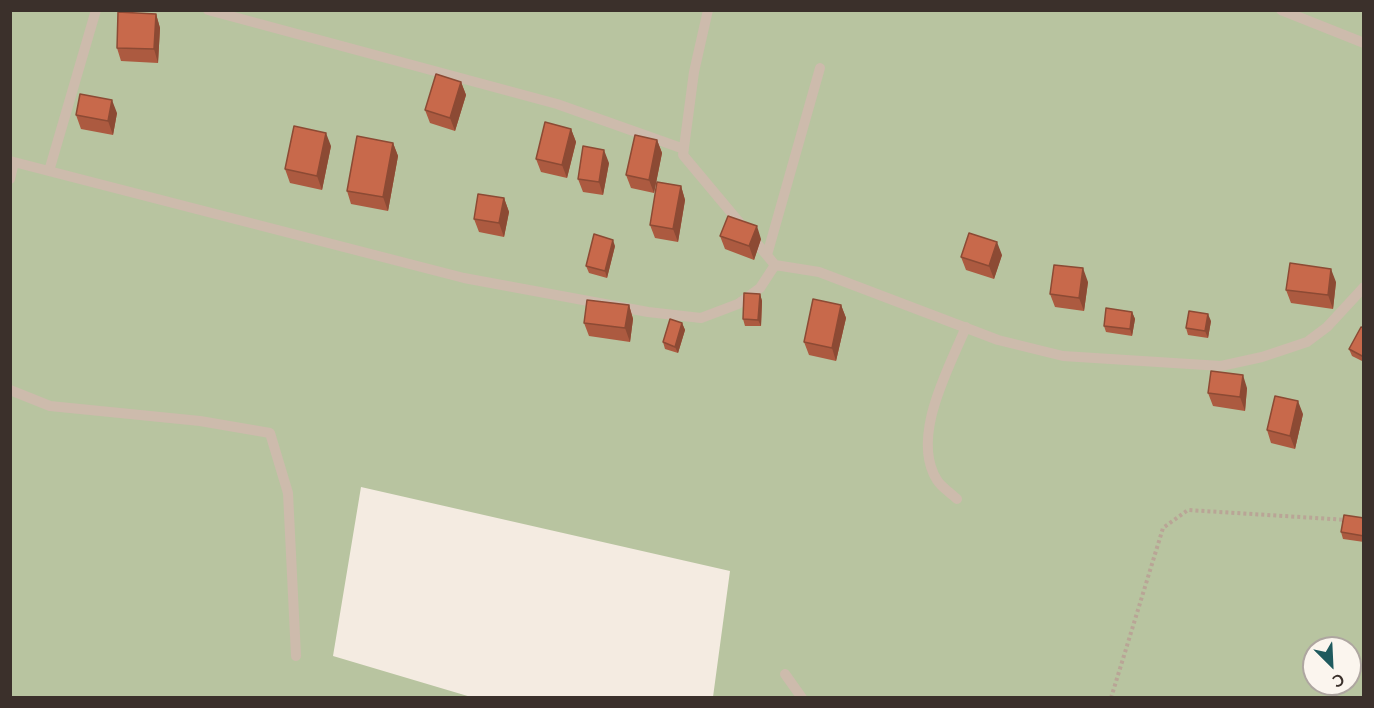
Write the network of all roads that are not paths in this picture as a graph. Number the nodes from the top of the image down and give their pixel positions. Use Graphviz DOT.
graph roads {
  1 [pos="96,10"];
  2 [pos="208,10"];
  3 [pos="708,10"];
  4 [pos="1281,10"];
  5 [pos="1364,43"];
  6 [pos="820,68"];
  7 [pos="684,149"];
  8 [pos="12,161"];
  9 [pos="49,171"];
  10 [pos="10,179"];
  11 [pos="767,255"];
  12 [pos="775,265"];
  13 [pos="1364,287"];
  14 [pos="966,327"];
  15 [pos="10,390"];
  16 [pos="957,499"];
  17 [pos="296,656"];
  18 [pos="785,674"];
  19 [pos="802,698"];
  1 -- 9 [label="lane"];
  2 -- 7 [label="lane"];
  3 -- 7 [label="lane"];
  4 -- 5 [label="lane"];
  6 -- 11 [label="lane"];
  7 -- 11 [label="lane"];
  8 -- 9 [label="lane"];
  8 -- 10 [label="lane"];
  9 -- 12 [label="lane"];
  11 -- 12 [label="lane"];
  12 -- 14 [label="lane"];
  13 -- 14 [label="lane"];
  14 -- 16 [label="lane"];
  15 -- 17 [label="lane"];
  18 -- 19 [label="lane"];
}
